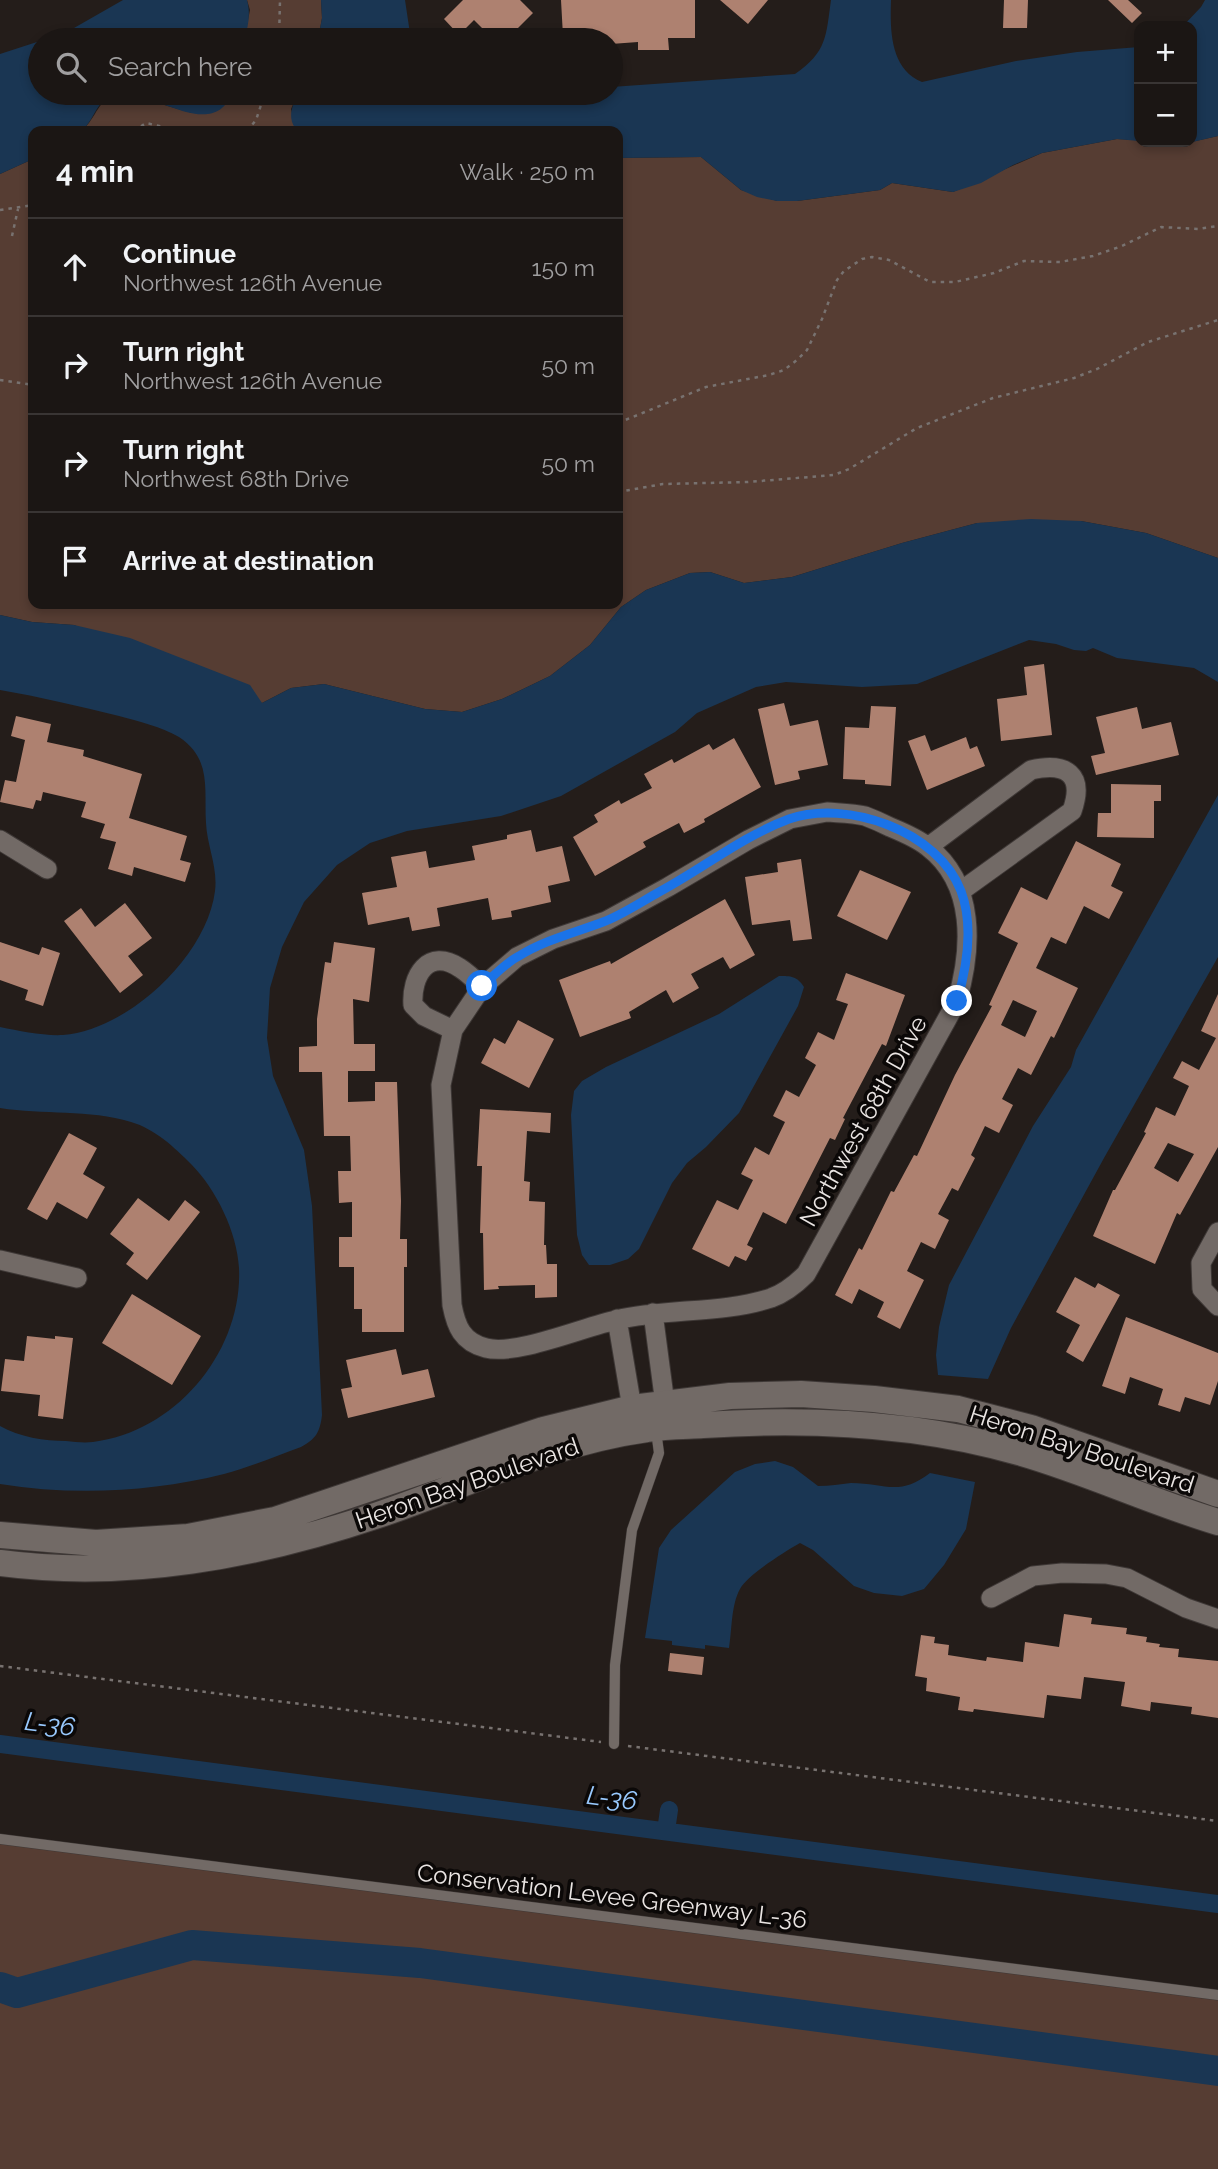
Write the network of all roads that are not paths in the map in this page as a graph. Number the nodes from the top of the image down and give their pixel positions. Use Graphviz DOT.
graph roads {
  1 [pos="0,840"];
  2 [pos="928,847"];
  3 [pos="47,869"];
  4 [pos="961,891"];
  5 [pos="482,986"];
  6 [pos="453,1030"];
  7 [pos="1218,1233"];
  8 [pos="0,1260"];
  9 [pos="77,1278"];
  10 [pos="1218,1307"];
  11 [pos="653,1313"];
  12 [pos="617,1320"];
  13 [pos="665,1404"];
  14 [pos="639,1418"];
  15 [pos="1218,1494"];
  16 [pos="1218,1522"];
  17 [pos="0,1535"];
  18 [pos="0,1563"];
  19 [pos="991,1598"];
  20 [pos="1218,1619"];
  21 [pos="614,1744"];
  22 [pos="0,1839"];
  23 [pos="1218,1995"];
  1 -- 3 [label="street"];
  2 -- 4 [label="street, Northwest 68th Drive"];
  2 -- 4 [label="street"];
  2 -- 5 [label="street"];
  4 -- 11 [label="street, Northwest 68th Drive"];
  5 -- 6 [label="street"];
  5 -- 6 [label="street"];
  6 -- 12 [label="street"];
  7 -- 10 [label="street"];
  8 -- 9 [label="street"];
  11 -- 12 [label="street"];
  11 -- 13 [label="street"];
  12 -- 14 [label="street"];
  13 -- 14 [label="street, Heron Bay Boulevard"];
  13 -- 15 [label="street, Heron Bay Boulevard"];
  14 -- 16 [label="street, Heron Bay Boulevard"];
  14 -- 17 [label="street, Heron Bay Boulevard"];
  14 -- 18 [label="street, Heron Bay Boulevard"];
  14 -- 21 [label="lane"];
  19 -- 20 [label="street"];
  22 -- 23 [label="lane, Conservation Levee Greenway L-36"];
}
